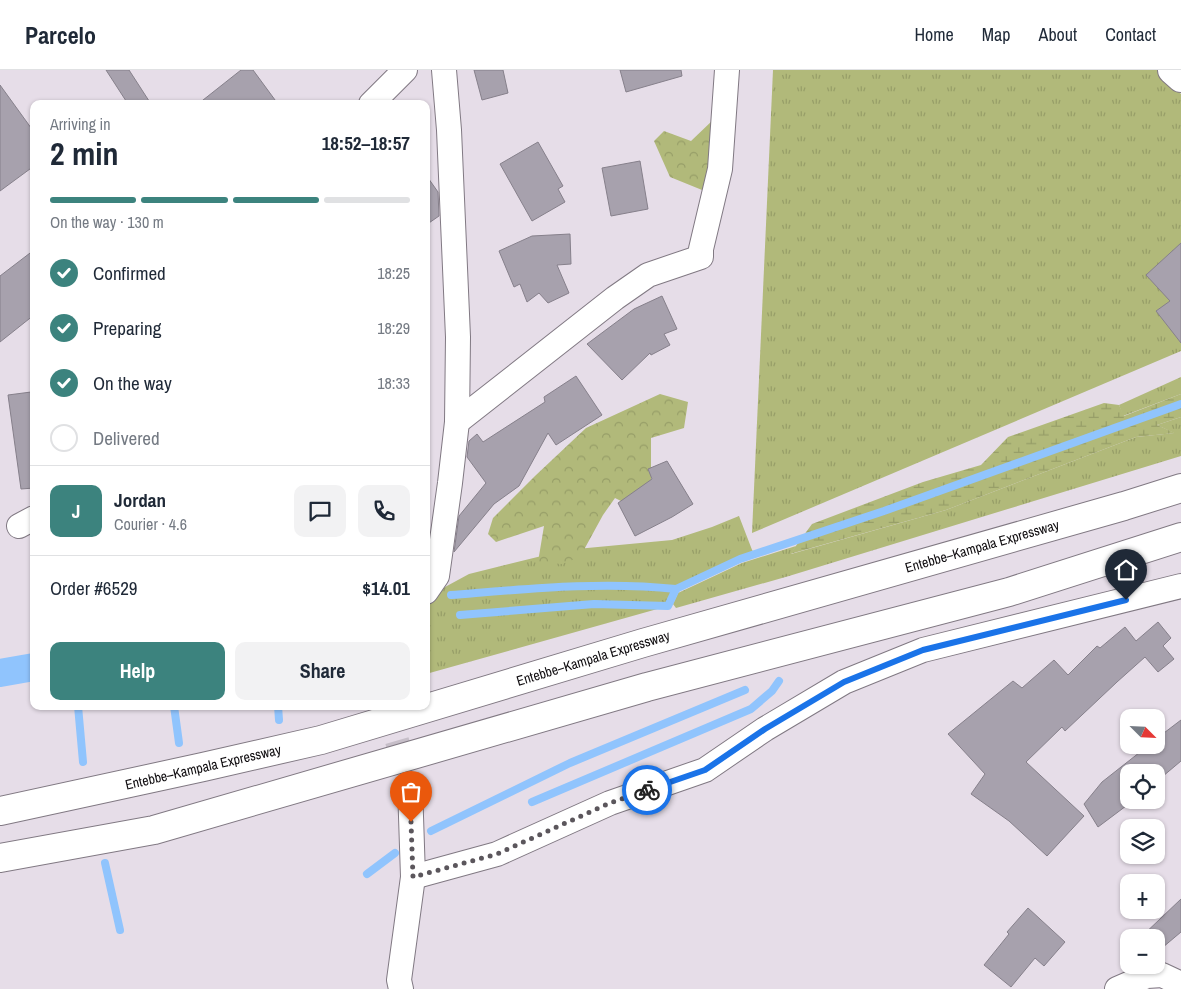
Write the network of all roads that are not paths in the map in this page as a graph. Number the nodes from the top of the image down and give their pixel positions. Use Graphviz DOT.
graph roads {
  1 [pos="405,70"];
  2 [pos="444,70"];
  3 [pos="726,70"];
  4 [pos="1172,70"];
  5 [pos="1181,78"];
  6 [pos="375,100"];
  7 [pos="457,422"];
  8 [pos="1181,488"];
  9 [pos="1181,537"];
  10 [pos="1181,586"];
  11 [pos="430,587"];
  12 [pos="430,707"];
  13 [pos="420,710"];
  14 [pos="410,786"];
  15 [pos="0,811"];
  16 [pos="0,858"];
  17 [pos="413,877"];
  18 [pos="1181,984"];
  19 [pos="401,989"];
  20 [pos="1117,989"];
  1 -- 6 [label="street"];
  2 -- 7 [label="street"];
  3 -- 7 [label="street"];
  4 -- 5 [label="main road"];
  7 -- 11 [label="street"];
  8 -- 12 [label="main road, Entebbe–Kampala Expressway"];
  9 -- 16 [label="main road"];
  10 -- 17 [label="street"];
  13 -- 15 [label="main road, Entebbe–Kampala Expressway"];
  14 -- 17 [label="street"];
  17 -- 19 [label="street"];
  18 -- 20 [label="street"];
}
